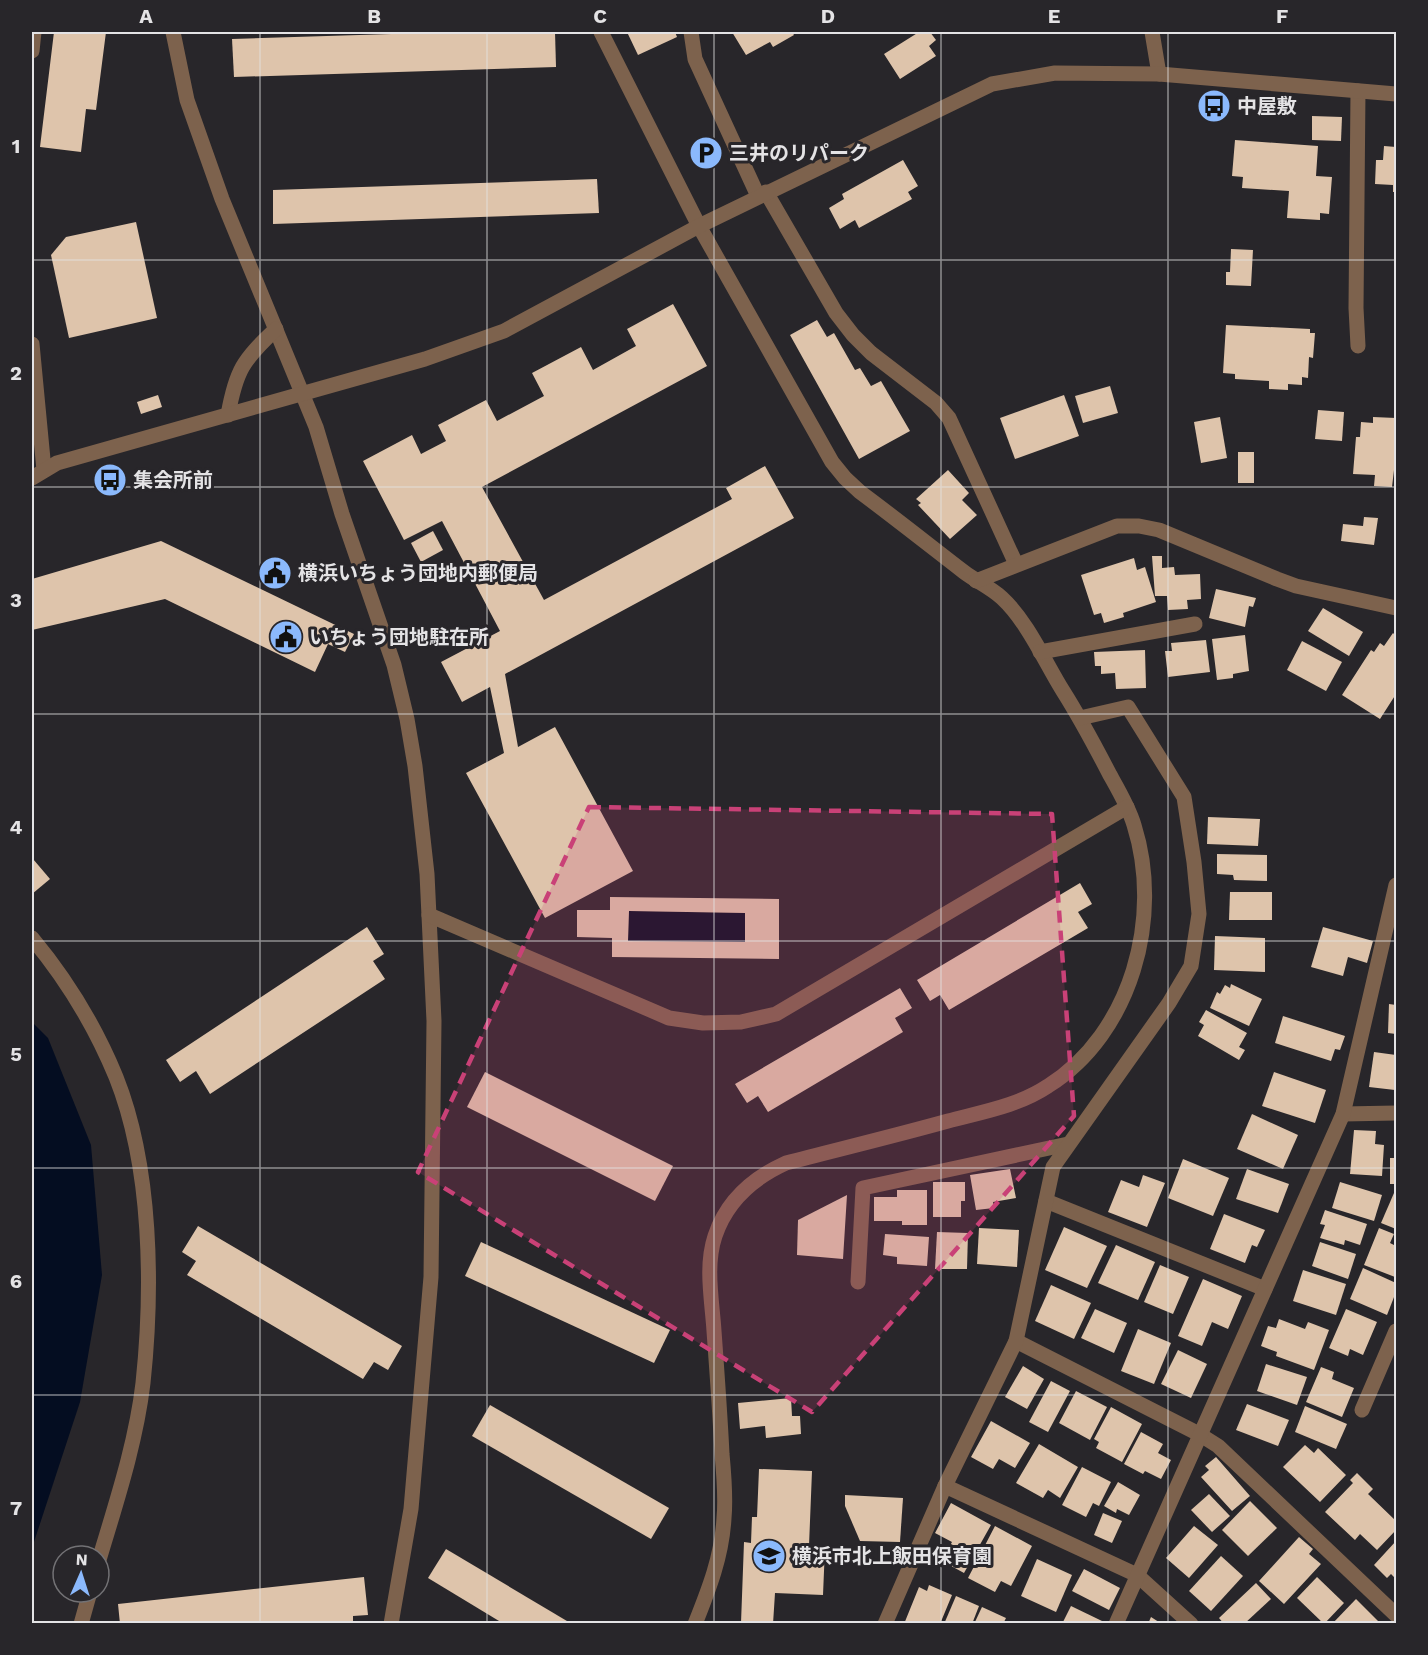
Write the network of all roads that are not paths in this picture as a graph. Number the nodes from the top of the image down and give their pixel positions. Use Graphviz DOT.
graph roads {
  1 [pos="33,32"];
  2 [pos="173,32"];
  3 [pos="601,32"];
  4 [pos="691,32"];
  5 [pos="1152,32"];
  6 [pos="32,51"];
  7 [pos="1160,74"];
  8 [pos="1358,91"];
  9 [pos="1396,94"];
  10 [pos="762,194"];
  11 [pos="699,226"];
  12 [pos="276,329"];
  13 [pos="32,344"];
  14 [pos="1358,346"];
  15 [pos="303,393"];
  16 [pos="228,415"];
  17 [pos="38,474"];
  18 [pos="1016,564"];
  19 [pos="976,581"];
  20 [pos="1396,608"];
  21 [pos="1195,624"];
  22 [pos="1040,652"];
  23 [pos="1080,718"];
  24 [pos="1127,807"];
  25 [pos="1396,885"];
  26 [pos="429,915"];
  27 [pos="32,938"];
  28 [pos="1396,1113"];
  29 [pos="1343,1114"];
  30 [pos="1068,1144"];
  31 [pos="1046,1201"];
  32 [pos="858,1282"];
  33 [pos="1265,1289"];
  34 [pos="1396,1331"];
  35 [pos="1016,1341"];
  36 [pos="1362,1410"];
  37 [pos="1200,1434"];
  38 [pos="945,1486"];
  39 [pos="103,1544"];
  40 [pos="1137,1575"];
  41 [pos="87,1604"];
  42 [pos="1396,1615"];
  43 [pos="81,1623"];
  44 [pos="391,1623"];
  45 [pos="695,1623"];
  46 [pos="885,1623"];
  47 [pos="1116,1623"];
  48 [pos="1191,1623"];
  1 -- 6 [label="street"];
  2 -- 12 [label="street"];
  3 -- 11 [label="street"];
  4 -- 10 [label="street"];
  5 -- 7 [label="street"];
  7 -- 8 [label="street"];
  7 -- 10 [label="street"];
  8 -- 9 [label="street"];
  8 -- 14 [label="street"];
  10 -- 11 [label="street"];
  10 -- 18 [label="street"];
  11 -- 15 [label="street"];
  11 -- 19 [label="street"];
  12 -- 15 [label="street"];
  12 -- 16 [label="street"];
  13 -- 17 [label="street"];
  15 -- 16 [label="street"];
  15 -- 26 [label="street"];
  16 -- 17 [label="street"];
  18 -- 19 [label="street"];
  18 -- 20 [label="street"];
  19 -- 22 [label="street"];
  21 -- 22 [label="street"];
  22 -- 23 [label="street"];
  23 -- 24 [label="street"];
  23 -- 30 [label="street"];
  24 -- 26 [label="street"];
  24 -- 45 [label="street"];
  25 -- 29 [label="street"];
  26 -- 44 [label="street"];
  27 -- 39 [label="street"];
  28 -- 29 [label="street"];
  29 -- 33 [label="street"];
  30 -- 31 [label="street"];
  30 -- 32 [label="street"];
  31 -- 33 [label="street"];
  31 -- 35 [label="street"];
  33 -- 37 [label="street"];
  34 -- 36 [label="street"];
  35 -- 37 [label="street"];
  35 -- 38 [label="street"];
  37 -- 40 [label="street"];
  37 -- 42 [label="street"];
  38 -- 40 [label="street"];
  38 -- 46 [label="street"];
  40 -- 47 [label="street"];
  40 -- 48 [label="street"];
  41 -- 43 [label="street"];
}
